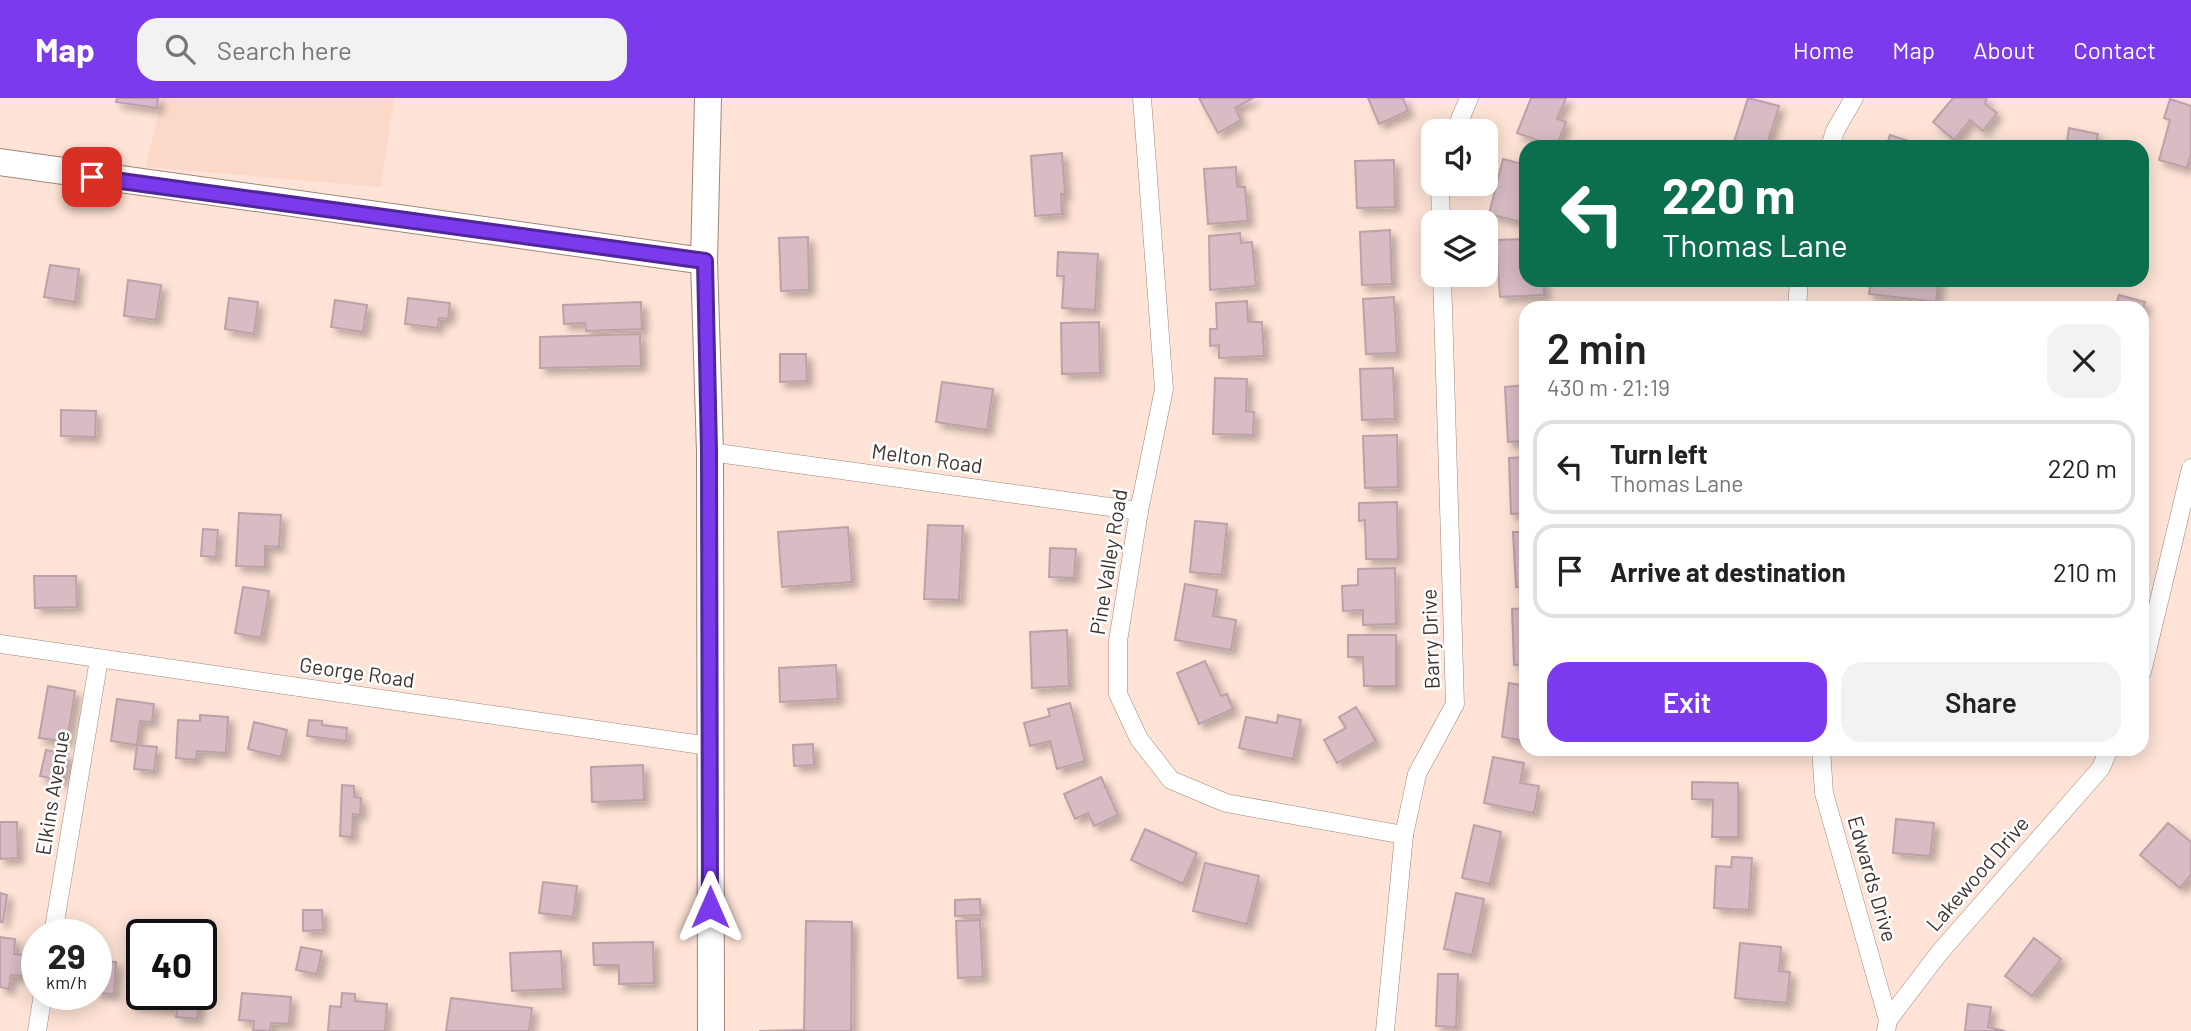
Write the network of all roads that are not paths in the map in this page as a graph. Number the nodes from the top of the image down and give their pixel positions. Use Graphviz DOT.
graph roads {
  1 [pos="708,98"];
  2 [pos="1142,98"];
  3 [pos="1469,98"];
  4 [pos="1854,98"];
  5 [pos="1460,119"];
  6 [pos="1832,140"];
  7 [pos="0,162"];
  8 [pos="705,261"];
  9 [pos="1442,287"];
  10 [pos="709,452"];
  11 [pos="2191,468"];
  12 [pos="1139,511"];
  13 [pos="2149,643"];
  14 [pos="0,644"];
  15 [pos="99,659"];
  16 [pos="709,746"];
  17 [pos="1821,756"];
  18 [pos="2106,756"];
  19 [pos="1404,835"];
  20 [pos="56,919"];
  21 [pos="40,1010"];
  22 [pos="1887,1025"];
  23 [pos="37,1031"];
  24 [pos="711,1031"];
  25 [pos="1385,1031"];
  1 -- 8 [label="street"];
  2 -- 12 [label="street, Pine Valley Road"];
  3 -- 5 [label="street"];
  4 -- 6 [label="street"];
  7 -- 8 [label="street"];
  8 -- 10 [label="street"];
  9 -- 19 [label="street, Barry Drive"];
  10 -- 12 [label="street, Melton Road"];
  10 -- 16 [label="street"];
  11 -- 13 [label="street"];
  12 -- 19 [label="street, Pine Valley Road"];
  14 -- 15 [label="street, George Road"];
  15 -- 16 [label="street, George Road"];
  15 -- 20 [label="street, Elkins Avenue"];
  16 -- 24 [label="street"];
  17 -- 22 [label="street, Edwards Drive"];
  18 -- 22 [label="street, Lakewood Drive"];
  19 -- 25 [label="street, Barry Drive"];
  21 -- 23 [label="street"];
}
